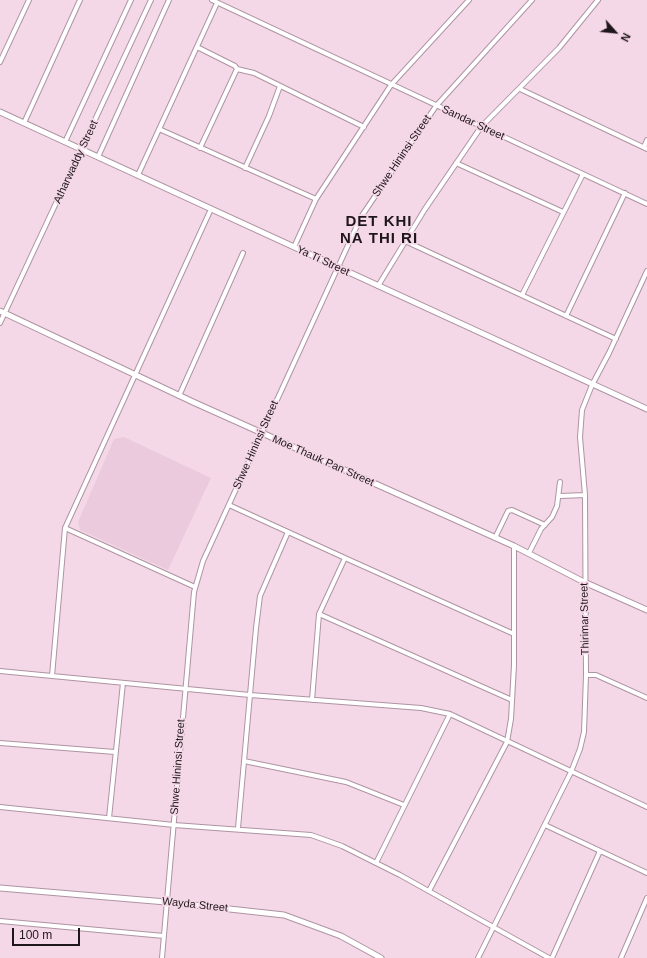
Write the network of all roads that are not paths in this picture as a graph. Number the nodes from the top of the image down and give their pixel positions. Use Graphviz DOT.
graph roads {
  1 [pos="29,0"];
  2 [pos="80,0"];
  3 [pos="131,0"];
  4 [pos="151,0"];
  5 [pos="169,0"];
  6 [pos="212,0"];
  7 [pos="469,0"];
  8 [pos="532,0"];
  9 [pos="598,0"];
  10 [pos="217,3"];
  11 [pos="197,47"];
  12 [pos="2,54"];
  13 [pos="0,62"];
  14 [pos="237,69"];
  15 [pos="391,85"];
  16 [pos="280,86"];
  17 [pos="520,89"];
  18 [pos="436,106"];
  19 [pos="0,112"];
  20 [pos="24,123"];
  21 [pos="364,127"];
  22 [pos="481,127"];
  23 [pos="159,129"];
  24 [pos="647,140"];
  25 [pos="65,142"];
  26 [pos="200,148"];
  27 [pos="645,148"];
  28 [pos="82,150"];
  29 [pos="98,157"];
  30 [pos="456,163"];
  31 [pos="245,168"];
  32 [pos="582,174"];
  33 [pos="138,175"];
  34 [pos="625,193"];
  35 [pos="316,199"];
  36 [pos="647,204"];
  37 [pos="211,209"];
  38 [pos="563,212"];
  39 [pos="405,241"];
  40 [pos="294,247"];
  41 [pos="243,253"];
  42 [pos="338,267"];
  43 [pos="647,271"];
  44 [pos="378,286"];
  45 [pos="522,295"];
  46 [pos="2,312"];
  47 [pos="566,316"];
  48 [pos="0,323"];
  49 [pos="616,339"];
  50 [pos="136,376"];
  51 [pos="592,385"];
  52 [pos="179,396"];
  53 [pos="646,406"];
  54 [pos="261,433"];
  55 [pos="560,482"];
  56 [pos="585,495"];
  57 [pos="560,496"];
  58 [pos="229,505"];
  59 [pos="545,525"];
  60 [pos="65,528"];
  61 [pos="288,532"];
  62 [pos="495,538"];
  63 [pos="514,546"];
  64 [pos="529,553"];
  65 [pos="345,558"];
  66 [pos="584,582"];
  67 [pos="195,587"];
  68 [pos="647,610"];
  69 [pos="320,614"];
  70 [pos="514,634"];
  71 [pos="0,671"];
  72 [pos="586,675"];
  73 [pos="52,676"];
  74 [pos="123,682"];
  75 [pos="184,688"];
  76 [pos="250,695"];
  77 [pos="647,698"];
  78 [pos="312,700"];
  79 [pos="512,700"];
  80 [pos="450,714"];
  81 [pos="507,742"];
  82 [pos="0,743"];
  83 [pos="115,752"];
  84 [pos="244,761"];
  85 [pos="571,772"];
  86 [pos="404,805"];
  87 [pos="0,807"];
  88 [pos="647,807"];
  89 [pos="108,818"];
  90 [pos="174,825"];
  91 [pos="544,825"];
  92 [pos="238,828"];
  93 [pos="600,851"];
  94 [pos="376,863"];
  95 [pos="647,873"];
  96 [pos="0,888"];
  97 [pos="429,891"];
  98 [pos="647,898"];
  99 [pos="166,902"];
  100 [pos="0,921"];
  101 [pos="493,928"];
  102 [pos="164,936"];
  103 [pos="162,958"];
  104 [pos="381,958"];
  105 [pos="478,958"];
  106 [pos="549,958"];
  107 [pos="552,958"];
  108 [pos="621,958"];
  1 -- 12 [label="street"];
  2 -- 20 [label="street"];
  3 -- 25 [label="street"];
  4 -- 28 [label="street, Atharwaddy Street"];
  5 -- 29 [label="street"];
  6 -- 10 [label="street, Sandar Street"];
  7 -- 15 [label="street"];
  8 -- 18 [label="street, Shwe Hininsi Street"];
  9 -- 17 [label="street"];
  10 -- 11 [label="street"];
  10 -- 15 [label="street, Sandar Street"];
  11 -- 14 [label="street"];
  11 -- 23 [label="street"];
  12 -- 13 [label="street"];
  14 -- 16 [label="street"];
  14 -- 26 [label="street"];
  15 -- 18 [label="street, Sandar Street"];
  15 -- 21 [label="street"];
  16 -- 21 [label="street"];
  16 -- 31 [label="street"];
  17 -- 22 [label="street"];
  17 -- 27 [label="street"];
  18 -- 22 [label="street, Sandar Street"];
  18 -- 42 [label="street, Shwe Hininsi Street"];
  19 -- 20 [label="street, Ya Ti Street"];
  20 -- 25 [label="street, Ya Ti Street"];
  21 -- 35 [label="street"];
  22 -- 30 [label="street"];
  22 -- 32 [label="street, Sandar Street"];
  23 -- 26 [label="street"];
  23 -- 33 [label="street"];
  24 -- 27 [label="street"];
  25 -- 28 [label="street, Ya Ti Street"];
  26 -- 31 [label="street"];
  28 -- 29 [label="street, Ya Ti Street"];
  28 -- 46 [label="street, Atharwaddy Street"];
  29 -- 33 [label="street, Ya Ti Street"];
  30 -- 38 [label="street"];
  30 -- 39 [label="street"];
  31 -- 35 [label="street"];
  32 -- 34 [label="street, Sandar Street"];
  32 -- 38 [label="street"];
  33 -- 37 [label="street, Ya Ti Street"];
  34 -- 36 [label="street, Sandar Street"];
  34 -- 47 [label="street"];
  35 -- 40 [label="street"];
  37 -- 40 [label="street, Ya Ti Street"];
  37 -- 50 [label="street"];
  38 -- 45 [label="street"];
  39 -- 44 [label="street"];
  39 -- 45 [label="street"];
  40 -- 42 [label="street, Ya Ti Street"];
  41 -- 52 [label="street"];
  42 -- 44 [label="street, Ya Ti Street"];
  42 -- 54 [label="street, Shwe Hininsi Street"];
  43 -- 49 [label="street, Thirimar Street"];
  44 -- 51 [label="street, Ya Ti Street"];
  45 -- 47 [label="street"];
  46 -- 48 [label="street, Atharwaddy Street"];
  46 -- 50 [label="street, Moe Thauk Pan Street"];
  47 -- 49 [label="street"];
  49 -- 51 [label="street, Thirimar Street"];
  50 -- 52 [label="street, Moe Thauk Pan Street"];
  50 -- 60 [label="street"];
  51 -- 53 [label="street, Ya Ti Street"];
  51 -- 56 [label="street, Thirimar Street"];
  52 -- 54 [label="street, Moe Thauk Pan Street"];
  54 -- 58 [label="street, Shwe Hininsi Street"];
  54 -- 62 [label="street, Moe Thauk Pan Street"];
  55 -- 57 [label="street"];
  56 -- 57 [label="street"];
  56 -- 66 [label="street, Thirimar Street"];
  57 -- 59 [label="street"];
  58 -- 61 [label="street"];
  58 -- 67 [label="street, Shwe Hininsi Street"];
  59 -- 62 [label="street"];
  59 -- 64 [label="street"];
  60 -- 67 [label="street"];
  60 -- 73 [label="street"];
  61 -- 65 [label="street"];
  61 -- 76 [label="street"];
  62 -- 63 [label="street, Moe Thauk Pan Street"];
  63 -- 64 [label="street, Moe Thauk Pan Street"];
  63 -- 70 [label="street"];
  64 -- 66 [label="street, Moe Thauk Pan Street"];
  65 -- 69 [label="street"];
  65 -- 70 [label="street"];
  66 -- 68 [label="street, Moe Thauk Pan Street"];
  66 -- 72 [label="street, Thirimar Street"];
  67 -- 75 [label="street, Shwe Hininsi Street"];
  69 -- 78 [label="street"];
  69 -- 79 [label="street"];
  70 -- 79 [label="street"];
  71 -- 73 [label="street"];
  72 -- 77 [label="street"];
  72 -- 85 [label="street, Thirimar Street"];
  73 -- 74 [label="street"];
  74 -- 75 [label="street"];
  74 -- 83 [label="street"];
  75 -- 76 [label="street"];
  75 -- 90 [label="street, Shwe Hininsi Street"];
  76 -- 78 [label="street"];
  76 -- 84 [label="street"];
  78 -- 80 [label="street"];
  79 -- 81 [label="street"];
  80 -- 81 [label="street"];
  80 -- 86 [label="street"];
  81 -- 85 [label="street"];
  81 -- 97 [label="street"];
  82 -- 83 [label="street"];
  83 -- 89 [label="street"];
  84 -- 86 [label="street"];
  84 -- 92 [label="street"];
  85 -- 88 [label="street"];
  85 -- 91 [label="street, Thirimar Street"];
  86 -- 94 [label="street"];
  87 -- 89 [label="street"];
  89 -- 90 [label="street"];
  90 -- 92 [label="street"];
  90 -- 99 [label="street, Shwe Hininsi Street"];
  91 -- 93 [label="street"];
  91 -- 101 [label="street, Thirimar Street"];
  92 -- 94 [label="street"];
  93 -- 95 [label="street"];
  93 -- 107 [label="street"];
  94 -- 97 [label="street"];
  96 -- 99 [label="street, Wayda Street"];
  97 -- 101 [label="street"];
  98 -- 108 [label="street"];
  99 -- 102 [label="street, Shwe Hininsi Street"];
  99 -- 104 [label="street, Wayda Street"];
  100 -- 102 [label="street"];
  101 -- 105 [label="street, Thirimar Street"];
  101 -- 106 [label="street"];
  102 -- 103 [label="street, Shwe Hininsi Street"];
}
